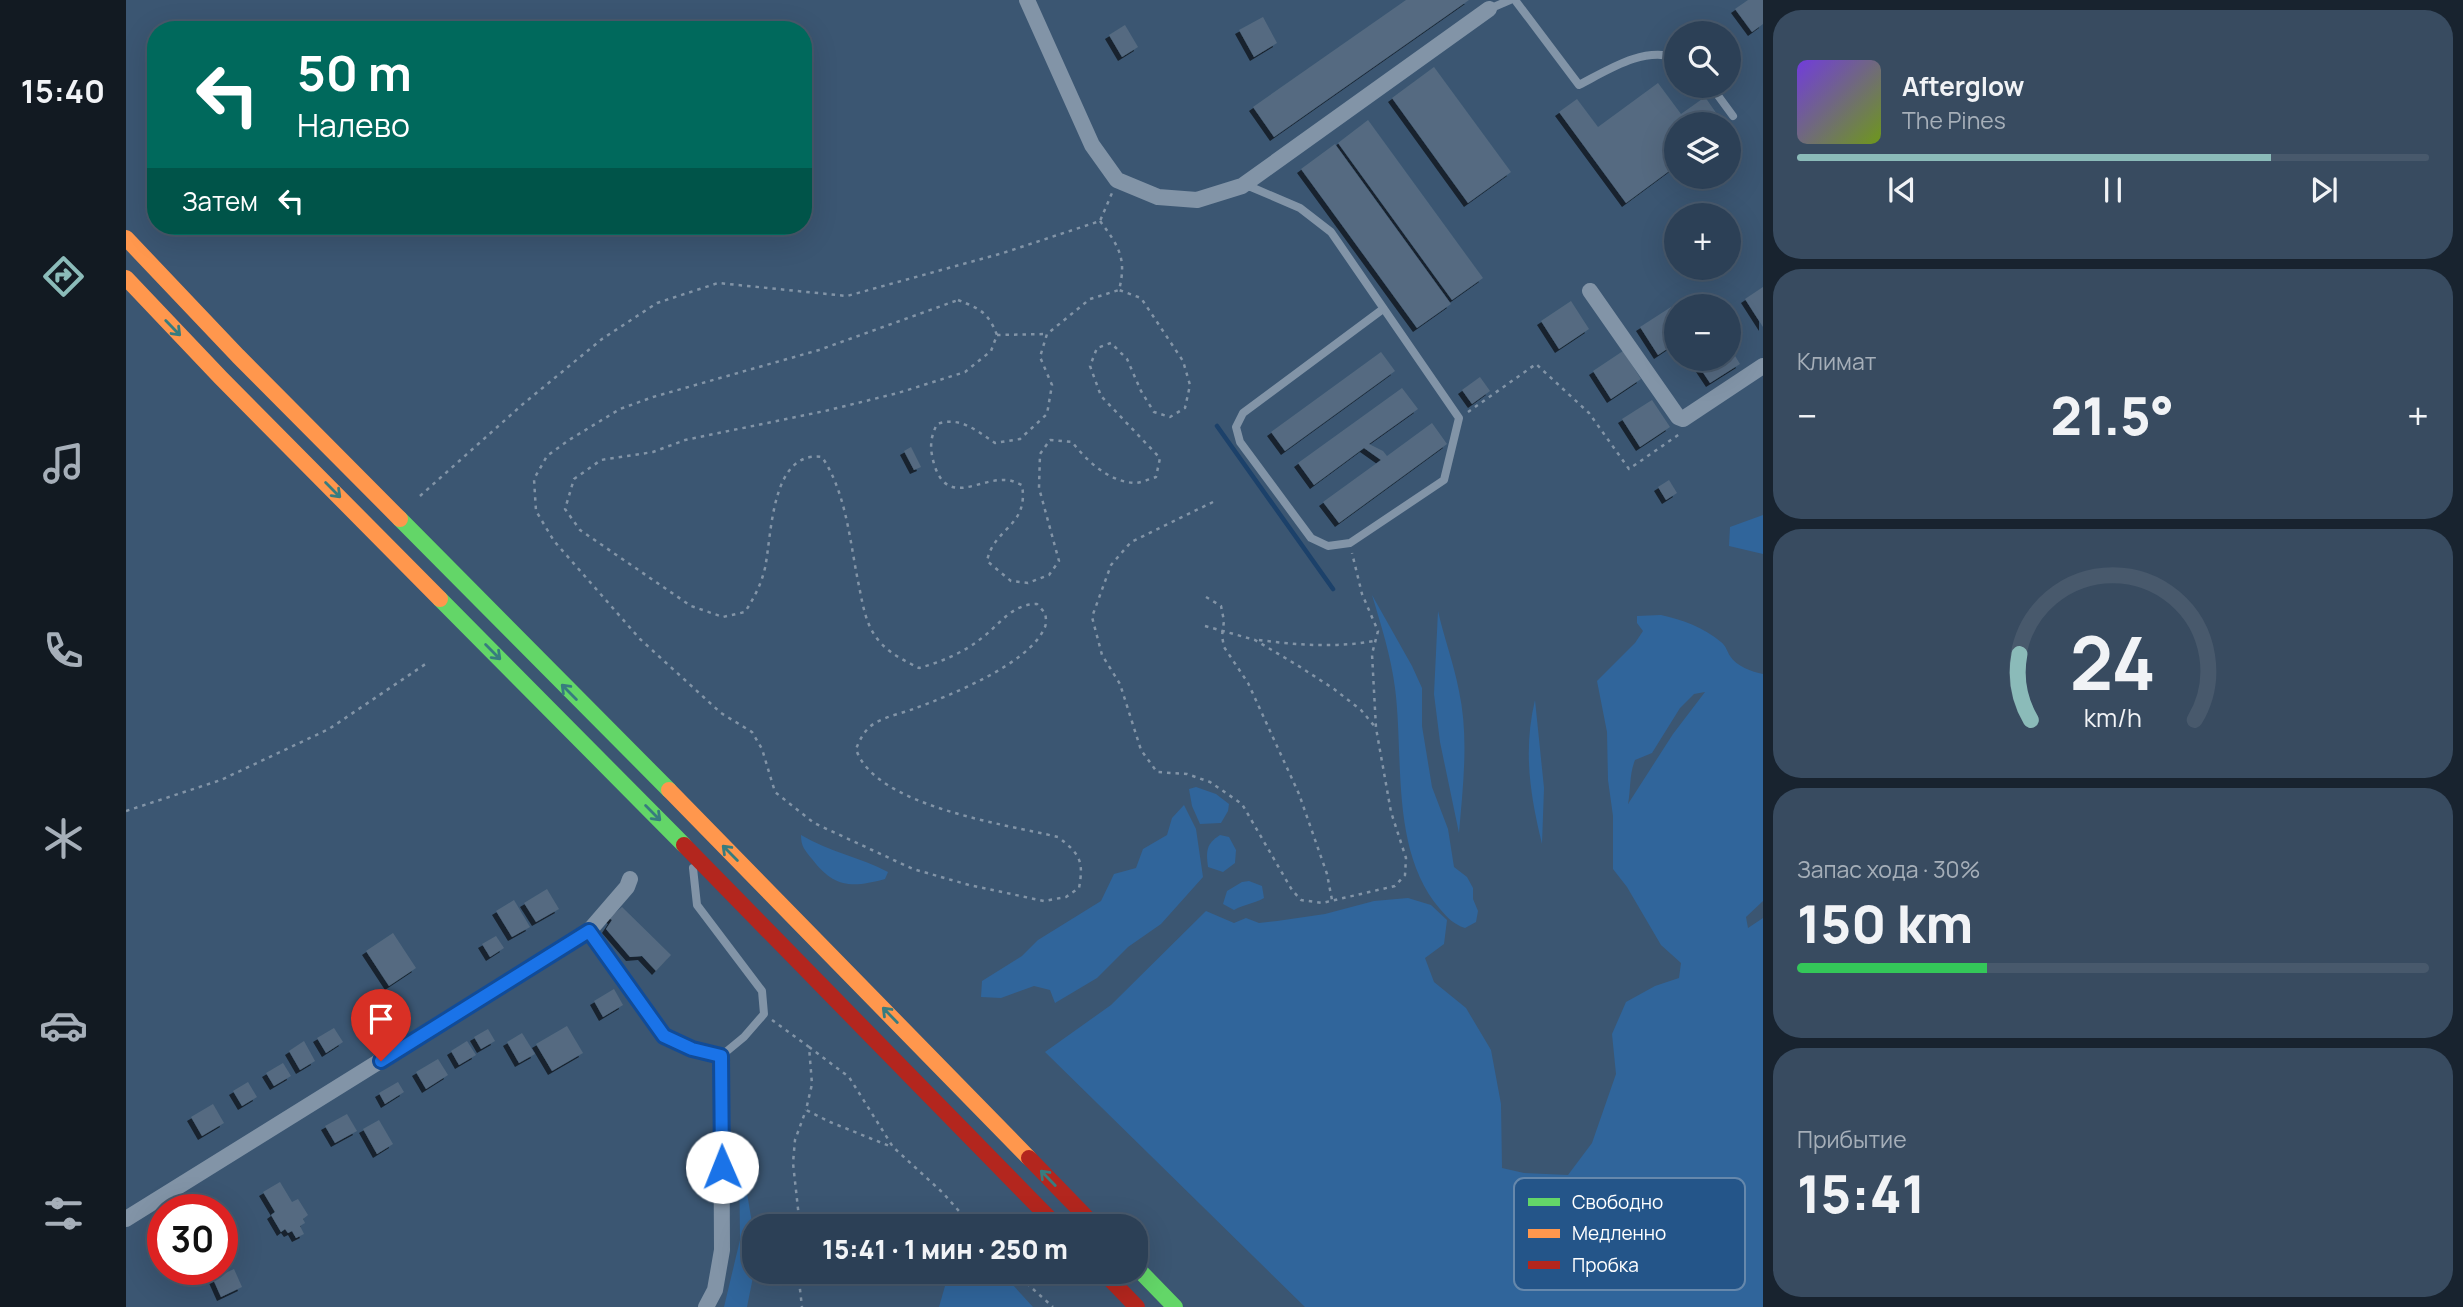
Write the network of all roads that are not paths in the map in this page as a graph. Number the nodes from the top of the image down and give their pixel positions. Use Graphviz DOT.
graph roads {
  1 [pos="1027,0"];
  2 [pos="1510,0"];
  3 [pos="1515,0"];
  4 [pos="1489,9"];
  5 [pos="1664,53"];
  6 [pos="1242,186"];
  7 [pos="126,238"];
  8 [pos="126,278"];
  9 [pos="1590,291"];
  10 [pos="1383,309"];
  11 [pos="1763,366"];
  12 [pos="691,852"];
  13 [pos="630,879"];
  14 [pos="589,931"];
  15 [pos="721,1056"];
  16 [pos="1045,1214"];
  17 [pos="1083,1214"];
  18 [pos="126,1219"];
  19 [pos="1148,1280"];
  20 [pos="1114,1284"];
  21 [pos="706,1307"];
  22 [pos="1137,1307"];
  23 [pos="1175,1307"];
  1 -- 6 [label="street"];
  2 -- 4 [label="lane"];
  3 -- 5 [label="lane"];
  4 -- 6 [label="street"];
  6 -- 10 [label="lane"];
  17 -- 7 [label="highway, one-way"];
  8 -- 12 [label="highway, one-way"];
  9 -- 11 [label="street"];
  10 -- 10 [label="lane"];
  12 -- 15 [label="lane"];
  12 -- 16 [label="highway"];
  13 -- 14 [label="street"];
  14 -- 15 [label="lane"];
  14 -- 18 [label="street"];
  15 -- 21 [label="street"];
  19 -- 23 [label="highway"];
  20 -- 22 [label="highway"];
}
